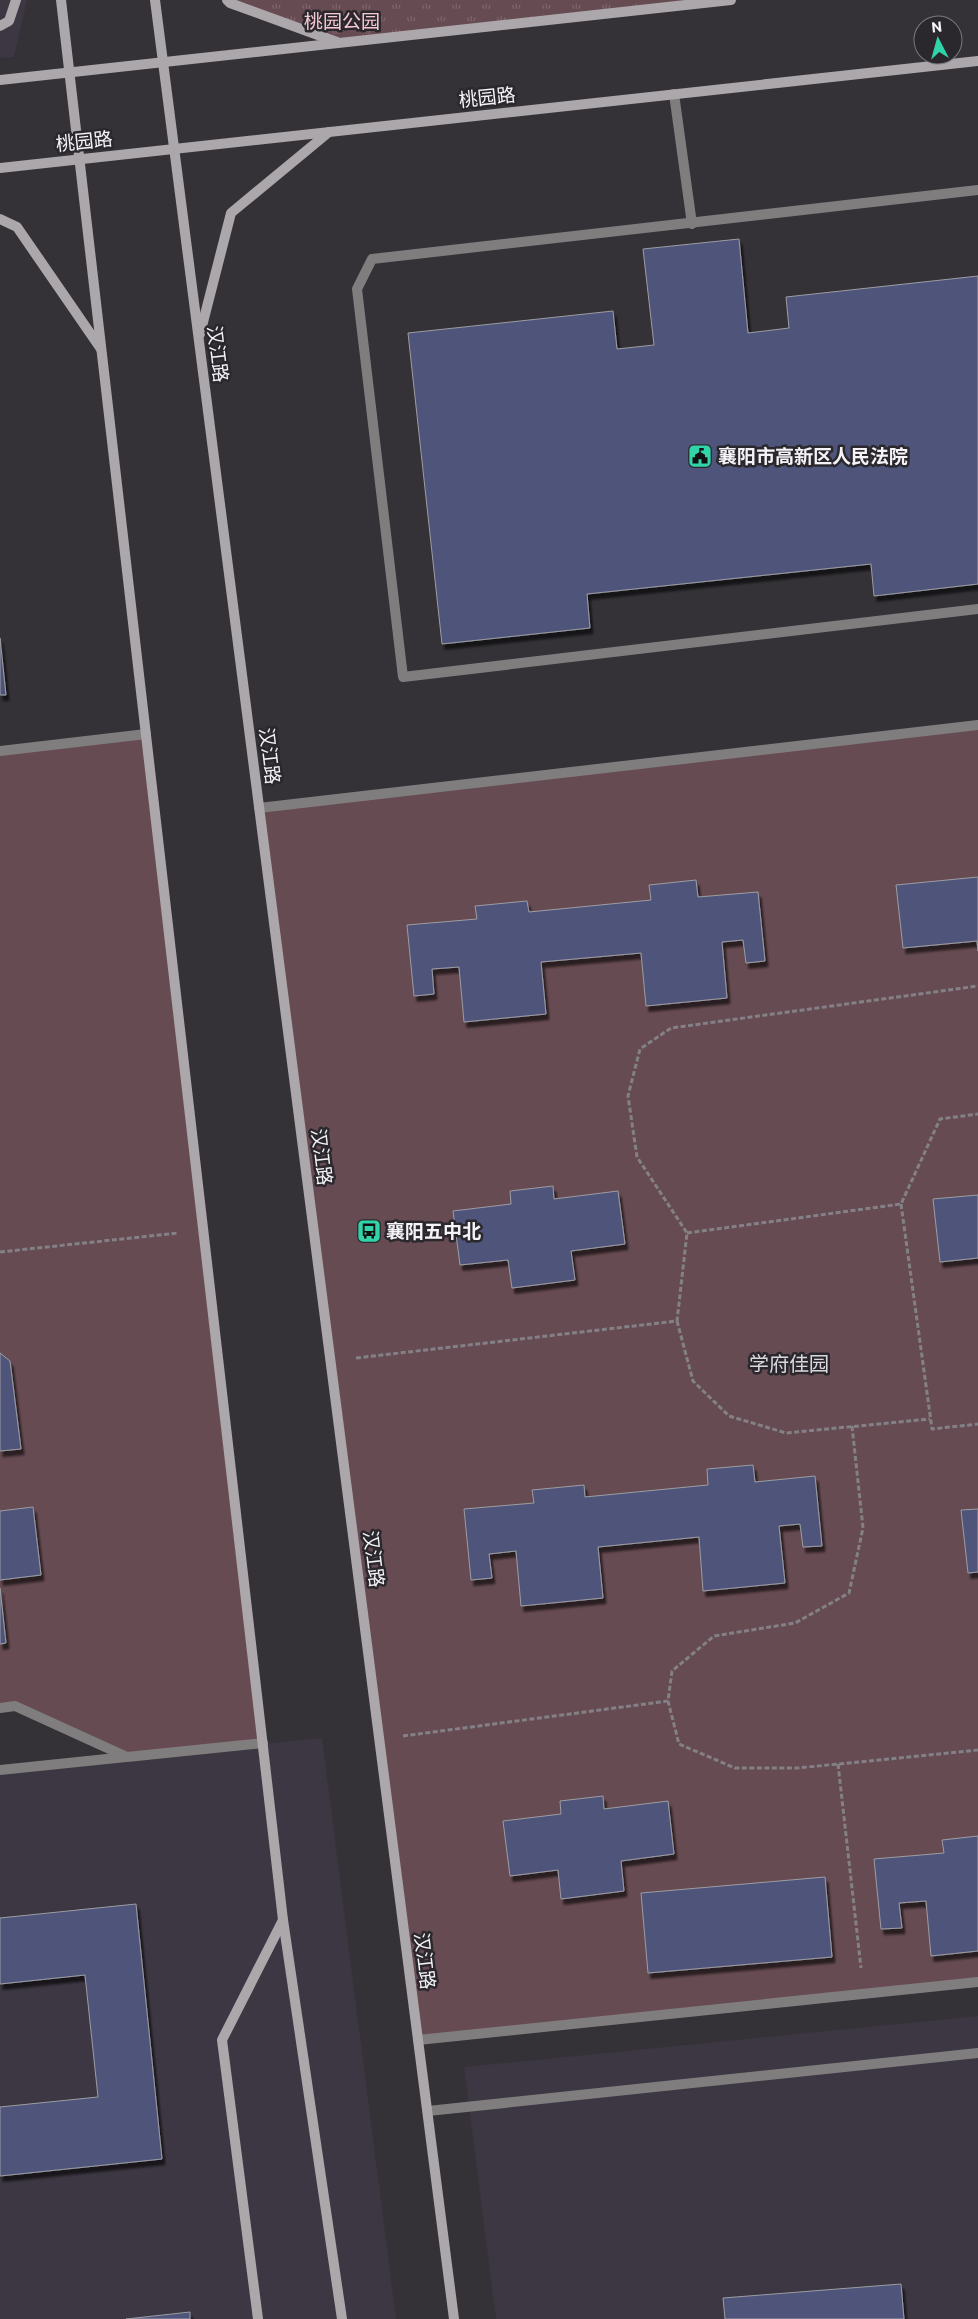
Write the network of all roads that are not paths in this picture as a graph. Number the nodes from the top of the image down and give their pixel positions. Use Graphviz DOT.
graph roads {
  1 [pos="16,0"];
  2 [pos="61,0"];
  3 [pos="155,0"];
  4 [pos="228,0"];
  5 [pos="731,0"];
  6 [pos="0,26"];
  7 [pos="340,43"];
  8 [pos="978,61"];
  9 [pos="162,62"];
  10 [pos="70,72"];
  11 [pos="0,80"];
  12 [pos="674,94"];
  13 [pos="329,132"];
  14 [pos="174,149"];
  15 [pos="79,159"];
  16 [pos="0,168"];
  17 [pos="978,190"];
  18 [pos="0,219"];
  19 [pos="692,224"];
  20 [pos="198,340"];
  21 [pos="102,350"];
  22 [pos="978,608"];
  23 [pos="978,724"];
  24 [pos="146,734"];
  25 [pos="0,751"];
  26 [pos="259,808"];
  27 [pos="0,1708"];
  28 [pos="263,1743"];
  29 [pos="127,1757"];
  30 [pos="0,1770"];
  31 [pos="283,1920"];
  32 [pos="978,1982"];
  33 [pos="418,2040"];
  34 [pos="978,2053"];
  35 [pos="428,2111"];
  36 [pos="258,2319"];
  37 [pos="342,2319"];
  38 [pos="454,2319"];
  1 -- 6 [label="main road"];
  2 -- 10 [label="main road"];
  3 -- 9 [label="main road, 汉江路"];
  4 -- 7 [label="main road"];
  5 -- 7 [label="main road"];
  7 -- 9 [label="main road"];
  8 -- 12 [label="main road, 桃园路"];
  9 -- 10 [label="main road"];
  9 -- 14 [label="main road, 汉江路"];
  10 -- 11 [label="main road"];
  10 -- 15 [label="main road"];
  12 -- 13 [label="main road, 桃园路"];
  12 -- 19 [label="lane"];
  13 -- 14 [label="main road, 桃园路"];
  13 -- 20 [label="main road"];
  14 -- 15 [label="main road, 桃园路"];
  14 -- 20 [label="main road, 汉江路"];
  15 -- 16 [label="main road, 桃园路"];
  15 -- 21 [label="main road"];
  17 -- 19 [label="lane"];
  18 -- 21 [label="main road"];
  19 -- 22 [label="lane"];
  20 -- 26 [label="main road, 汉江路"];
  21 -- 24 [label="main road"];
  23 -- 26 [label="lane"];
  24 -- 25 [label="lane"];
  24 -- 28 [label="main road"];
  26 -- 33 [label="main road, 汉江路"];
  27 -- 29 [label="lane"];
  28 -- 29 [label="lane"];
  28 -- 31 [label="main road"];
  29 -- 30 [label="lane"];
  31 -- 36 [label="main road"];
  31 -- 37 [label="main road"];
  32 -- 33 [label="lane"];
  33 -- 35 [label="main road, 汉江路"];
  34 -- 35 [label="lane"];
  35 -- 38 [label="main road, 汉江路"];
}
